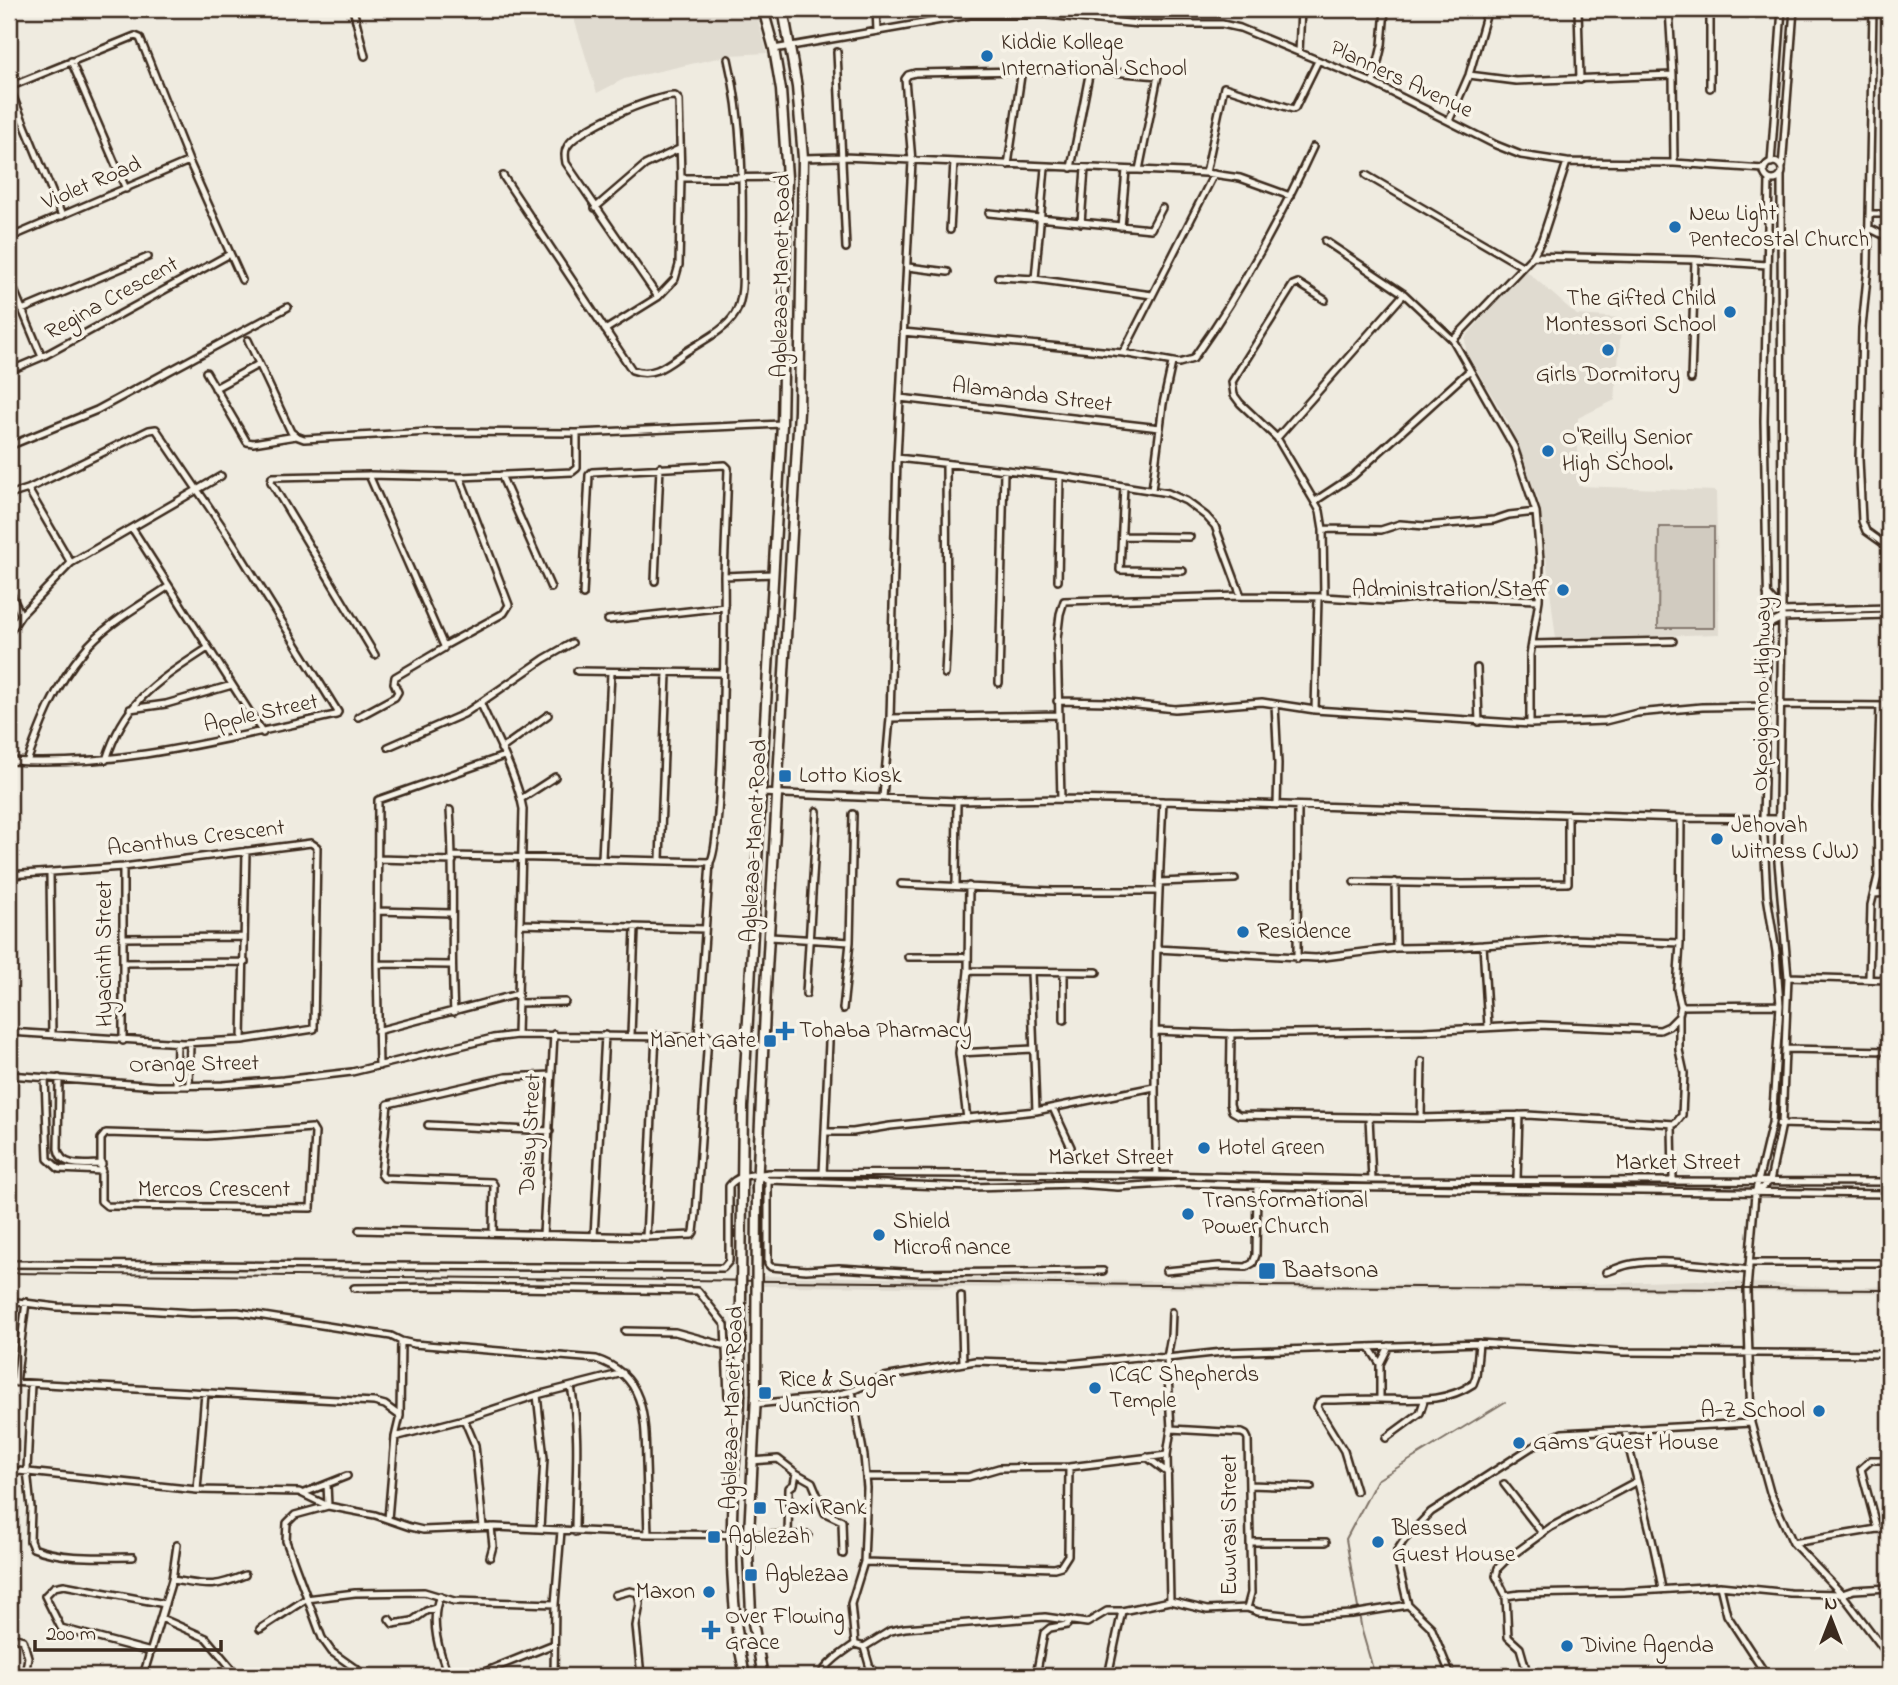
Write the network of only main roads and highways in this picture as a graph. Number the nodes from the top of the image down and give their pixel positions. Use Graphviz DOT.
graph roads {
  1 [pos="764,9"];
  2 [pos="783,9"];
  3 [pos="745,1676"];
  4 [pos="763,1676"];
  1 -- 3 [label="main road, Agblezaa-Manet Road, bridge"];
  2 -- 4 [label="main road, Agblezaa-Manet Road, bridge"];
}
